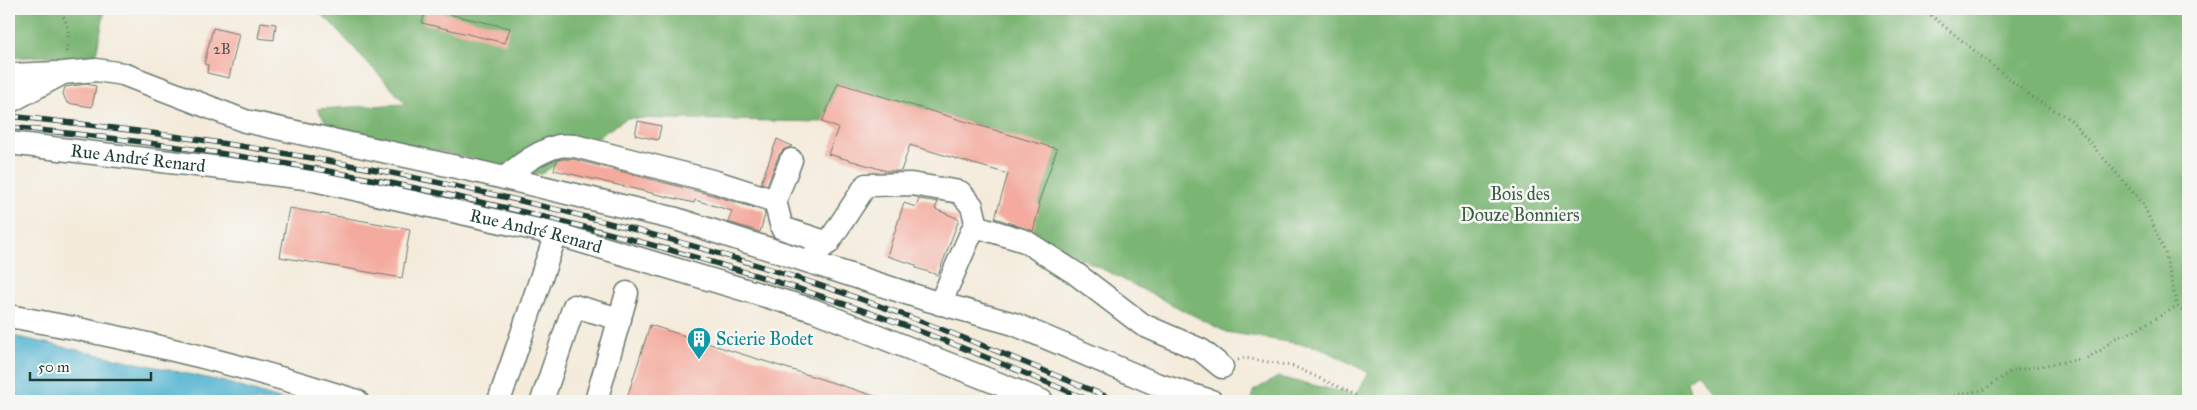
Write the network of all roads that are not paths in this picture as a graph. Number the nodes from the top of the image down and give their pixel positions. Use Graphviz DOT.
graph roads {
  1 [pos="63,73"];
  2 [pos="9,75"];
  3 [pos="9,102"];
  4 [pos="9,143"];
  5 [pos="791,160"];
  6 [pos="505,178"];
  7 [pos="775,202"];
  8 [pos="782,228"];
  9 [pos="982,228"];
  10 [pos="556,234"];
  11 [pos="828,243"];
  12 [pos="775,251"];
  13 [pos="810,262"];
  14 [pos="627,293"];
  15 [pos="940,304"];
  16 [pos="9,316"];
  17 [pos="620,319"];
  18 [pos="1222,366"];
  19 [pos="357,401"];
  20 [pos="499,401"];
  21 [pos="542,401"];
  22 [pos="596,401"];
  23 [pos="1042,401"];
  24 [pos="1211,401"];
  1 -- 2 [label="street"];
  1 -- 3 [label="street"];
  1 -- 6 [label="street"];
  4 -- 10 [label="street, Rue André Renard"];
  5 -- 7 [label="street"];
  6 -- 7 [label="street"];
  6 -- 12 [label="street"];
  7 -- 8 [label="street"];
  8 -- 11 [label="street"];
  8 -- 12 [label="street"];
  9 -- 18 [label="street"];
  10 -- 20 [label="street"];
  10 -- 23 [label="street, Rue André Renard"];
  11 -- 13 [label="street"];
  11 -- 15 [label="street"];
  12 -- 13 [label="street"];
  13 -- 15 [label="street"];
  14 -- 17 [label="street"];
  15 -- 24 [label="street"];
  16 -- 19 [label="street"];
  17 -- 21 [label="street"];
  17 -- 22 [label="street"];
}
